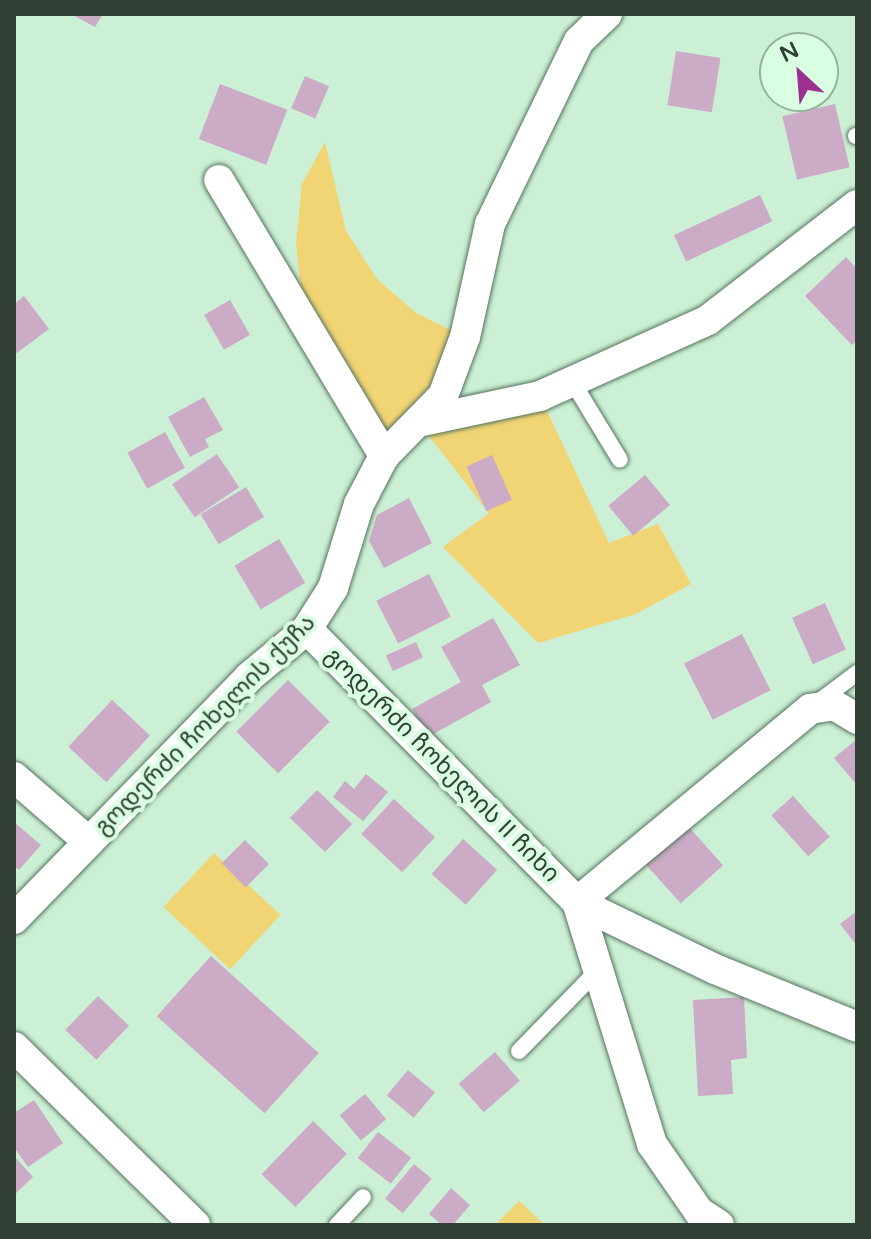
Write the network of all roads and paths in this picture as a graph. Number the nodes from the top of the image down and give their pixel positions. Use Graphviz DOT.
graph roads {
  1 [pos="607,14"];
  2 [pos="219,180"];
  3 [pos="857,205"];
  4 [pos="572,381"];
  5 [pos="418,422"];
  6 [pos="384,456"];
  7 [pos="620,460"];
  8 [pos="307,629"];
  9 [pos="857,673"];
  10 [pos="810,709"];
  11 [pos="857,719"];
  12 [pos="14,777"];
  13 [pos="89,842"];
  14 [pos="577,902"];
  15 [pos="14,919"];
  16 [pos="598,970"];
  17 [pos="857,1027"];
  18 [pos="14,1047"];
  19 [pos="519,1051"];
  20 [pos="363,1197"];
  21 [pos="195,1225"];
  22 [pos="337,1225"];
  23 [pos="719,1225"];
  1 -- 5 [label="street, გოდერძი ჩოხელის ქუჩა"];
  2 -- 6 [label="street"];
  3 -- 4 [label="street"];
  4 -- 5 [label="street"];
  4 -- 7 [label="lane"];
  5 -- 6 [label="street, გოდერძი ჩოხელის ქუჩა"];
  6 -- 8 [label="street, გოდერძი ჩოხელის ქუჩა"];
  8 -- 13 [label="street, გოდერძი ჩოხელის ქუჩა"];
  8 -- 14 [label="street, გოდერძი ჩოხელის II ჩიხი"];
  9 -- 10 [label="lane"];
  10 -- 11 [label="street"];
  10 -- 14 [label="street, გოდერძი ჩოხელის II ჩიხი"];
  12 -- 13 [label="street, გოდერძი ჩოხელის ქუჩა"];
  13 -- 15 [label="street, გოდერძი ჩოხელის ქუჩა"];
  14 -- 16 [label="street, გოდერძი ჩოხელის II ჩიხი"];
  14 -- 17 [label="street, გოდერძი ჩოხელის II ჩიხი"];
  16 -- 19 [label="lane"];
  16 -- 23 [label="street, გოდერძი ჩოხელის II ჩიხი"];
  18 -- 21 [label="street"];
  20 -- 22 [label="lane"];
}
